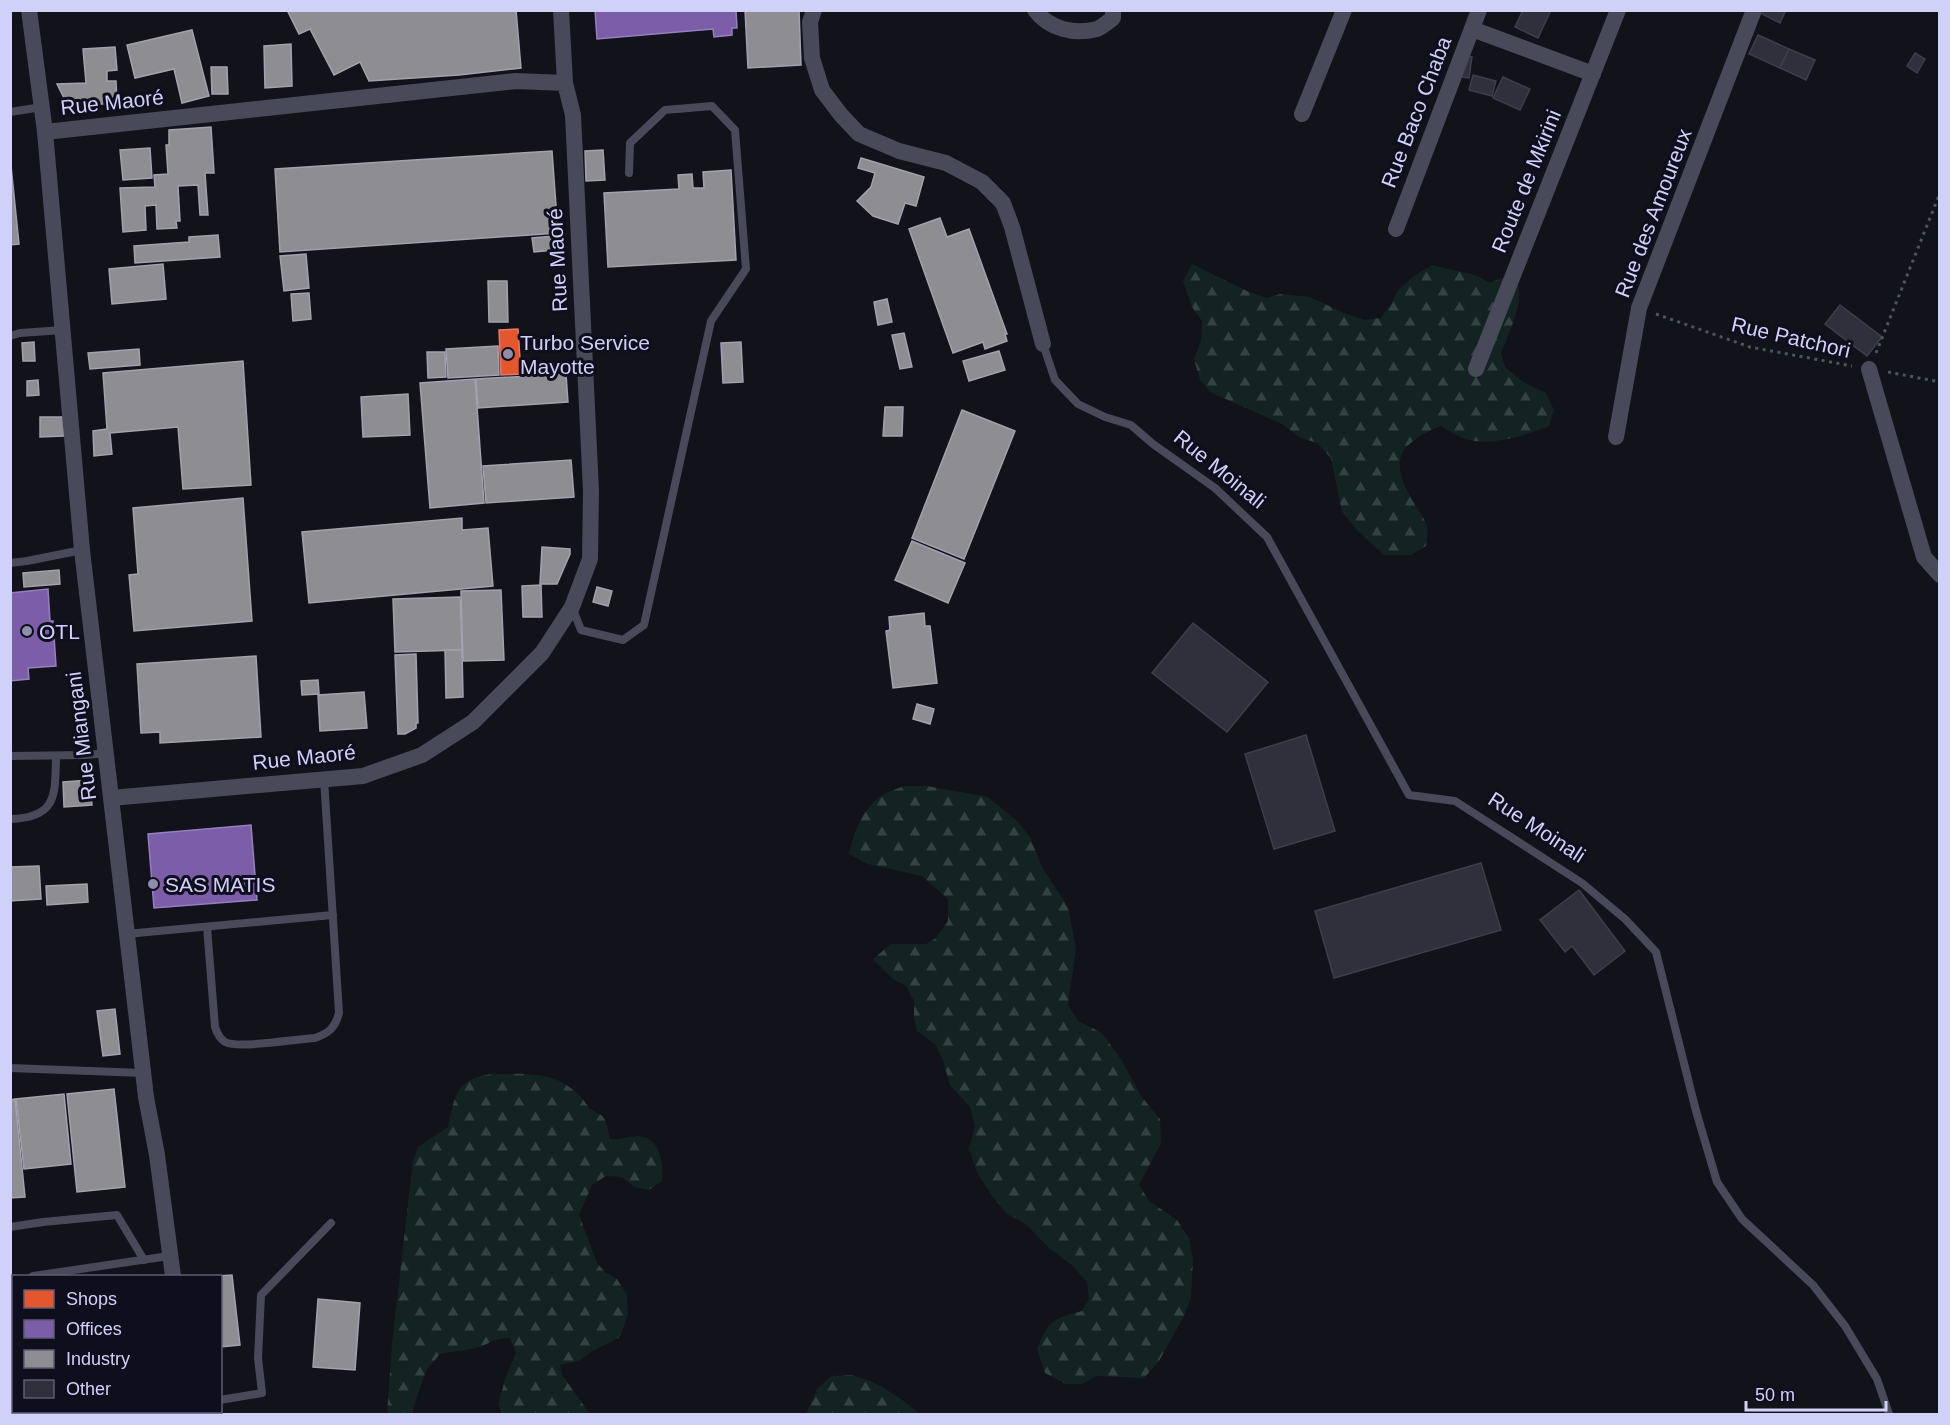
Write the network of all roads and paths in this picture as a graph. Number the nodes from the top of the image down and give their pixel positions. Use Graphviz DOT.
graph roads {
  1 [pos="29,10"];
  2 [pos="561,10"];
  3 [pos="814,10"];
  4 [pos="1035,10"];
  5 [pos="1113,10"];
  6 [pos="1344,10"];
  7 [pos="1479,10"];
  8 [pos="1618,10"];
  9 [pos="1754,10"];
  10 [pos="1472,29"];
  11 [pos="1593,74"];
  12 [pos="565,83"];
  13 [pos="42,107"];
  14 [pos="10,112"];
  15 [pos="1302,114"];
  16 [pos="45,132"];
  17 [pos="629,173"];
  18 [pos="1940,193"];
  19 [pos="1396,229"];
  20 [pos="1639,308"];
  21 [pos="63,330"];
  22 [pos="10,336"];
  23 [pos="1043,344"];
  24 [pos="1476,369"];
  25 [pos="1869,369"];
  26 [pos="1940,382"];
  27 [pos="1616,437"];
  28 [pos="82,550"];
  29 [pos="10,563"];
  30 [pos="1940,575"];
  31 [pos="572,607"];
  32 [pos="106,753"];
  33 [pos="10,756"];
  34 [pos="56,756"];
  35 [pos="324,779"];
  36 [pos="111,798"];
  37 [pos="10,819"];
  38 [pos="333,915"];
  39 [pos="207,927"];
  40 [pos="126,934"];
  41 [pos="10,1068"];
  42 [pos="143,1073"];
  43 [pos="330,1223"];
  44 [pos="10,1227"];
  45 [pos="169,1256"];
  46 [pos="144,1260"];
  47 [pos="40,1275"];
  48 [pos="173,1275"];
  49 [pos="222,1400"];
  50 [pos="1889,1414"];
  1 -- 13 [label="street, Rue Miangani"];
  2 -- 12 [label="street"];
  3 -- 23 [label="street, Rue Moinali"];
  4 -- 5 [label="street"];
  6 -- 15 [label="street"];
  7 -- 10 [label="street, Rue Baco Chaba"];
  8 -- 11 [label="street, Route de Mkirini"];
  9 -- 20 [label="street, Rue des Amoureux"];
  10 -- 11 [label="street"];
  10 -- 19 [label="street, Rue Baco Chaba"];
  11 -- 24 [label="street, Route de Mkirini"];
  12 -- 16 [label="street, Rue Maoré"];
  12 -- 31 [label="street, Rue Maoré"];
  13 -- 14 [label="lane"];
  13 -- 16 [label="street, Rue Miangani"];
  16 -- 21 [label="street, Rue Miangani"];
  17 -- 31 [label="lane"];
  18 -- 25 [label="path"];
  20 -- 25 [label="path, Rue Patchori"];
  20 -- 27 [label="street, Rue des Amoureux"];
  21 -- 22 [label="lane"];
  21 -- 28 [label="street, Rue Miangani"];
  23 -- 50 [label="lane, Rue Moinali"];
  25 -- 26 [label="path, Rue Patchori"];
  25 -- 30 [label="street"];
  28 -- 29 [label="lane"];
  28 -- 32 [label="street, Rue Miangani"];
  31 -- 35 [label="street, Rue Maoré"];
  32 -- 34 [label="lane"];
  32 -- 36 [label="street, Rue Miangani"];
  33 -- 34 [label="lane"];
  34 -- 37 [label="lane"];
  35 -- 36 [label="street, Rue Maoré"];
  35 -- 38 [label="lane"];
  36 -- 40 [label="street, Rue Miangani"];
  38 -- 39 [label="lane"];
  38 -- 39 [label="lane"];
  39 -- 40 [label="lane"];
  40 -- 42 [label="street, Rue Miangani"];
  41 -- 42 [label="lane"];
  42 -- 45 [label="street, Rue Miangani"];
  43 -- 49 [label="lane"];
  44 -- 46 [label="lane"];
  45 -- 46 [label="lane"];
  45 -- 48 [label="street, Rue Miangani"];
  46 -- 47 [label="lane"];
}
